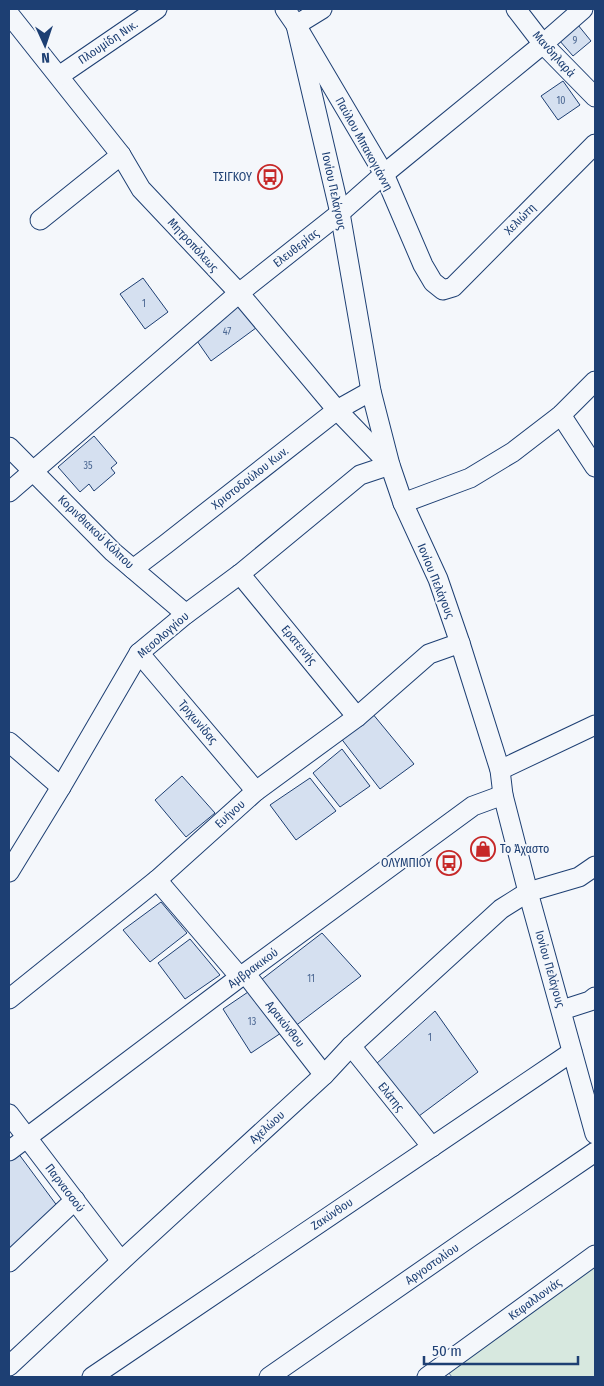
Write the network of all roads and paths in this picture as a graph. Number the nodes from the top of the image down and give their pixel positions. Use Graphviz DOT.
graph roads {
  1 [pos="157,9"];
  2 [pos="285,9"];
  3 [pos="322,9"];
  4 [pos="516,9"];
  5 [pos="583,9"];
  6 [pos="9,14"];
  7 [pos="296,25"];
  8 [pos="543,44"];
  9 [pos="58,76"];
  10 [pos="595,97"];
  11 [pos="595,144"];
  12 [pos="121,155"];
  13 [pos="384,174"];
  14 [pos="340,213"];
  15 [pos="40,220"];
  16 [pos="443,290"];
  17 [pos="239,293"];
  18 [pos="595,381"];
  19 [pos="371,391"];
  20 [pos="337,410"];
  21 [pos="561,415"];
  22 [pos="9,447"];
  23 [pos="390,465"];
  24 [pos="595,467"];
  25 [pos="34,471"];
  26 [pos="9,492"];
  27 [pos="403,504"];
  28 [pos="133,568"];
  29 [pos="240,574"];
  30 [pos="186,614"];
  31 [pos="460,643"];
  32 [pos="139,653"];
  33 [pos="358,717"];
  34 [pos="595,725"];
  35 [pos="9,742"];
  36 [pos="500,770"];
  37 [pos="61,788"];
  38 [pos="256,791"];
  39 [pos="503,795"];
  40 [pos="595,866"];
  41 [pos="9,872"];
  42 [pos="157,880"];
  43 [pos="528,892"];
  44 [pos="242,975"];
  45 [pos="595,997"];
  46 [pos="9,1000"];
  47 [pos="562,1010"];
  48 [pos="351,1046"];
  49 [pos="572,1052"];
  50 [pos="324,1075"];
  51 [pos="9,1114"];
  52 [pos="595,1134"];
  53 [pos="26,1137"];
  54 [pos="432,1147"];
  55 [pos="9,1151"];
  56 [pos="595,1152"];
  57 [pos="75,1200"];
  58 [pos="595,1256"];
  59 [pos="121,1261"];
  60 [pos="9,1262"];
  61 [pos="9,1366"];
  62 [pos="92,1377"];
  63 [pos="269,1377"];
  64 [pos="427,1377"];
  1 -- 9 [label="street, Πλουμίδη Νικ."];
  2 -- 7 [label="street, Παύλου Μπακογιάννη"];
  3 -- 7 [label="street"];
  4 -- 8 [label="street, Μανδηλαρά"];
  5 -- 8 [label="street, Ελευθερίας"];
  6 -- 9 [label="street, Μητροπόλεως"];
  7 -- 13 [label="street, Παύλου Μπακογιάννη"];
  7 -- 14 [label="street, Ιονίου Πελάγους"];
  8 -- 10 [label="street, Μανδηλαρά"];
  8 -- 13 [label="street, Ελευθερίας"];
  9 -- 12 [label="street, Μητροπόλεως"];
  11 -- 16 [label="street, Χελιώτη"];
  12 -- 15 [label="street"];
  12 -- 17 [label="street, Μητροπόλεως"];
  13 -- 14 [label="street, Ελευθερίας"];
  13 -- 16 [label="street, Παύλου Μπακογιάννη"];
  14 -- 17 [label="street, Ελευθερίας"];
  14 -- 19 [label="street, Ιονίου Πελάγους"];
  17 -- 20 [label="street, Μητροπόλεως"];
  17 -- 25 [label="street, Ελευθερίας"];
  18 -- 21 [label="street"];
  19 -- 20 [label="street, Χριστοδούλου Κων."];
  19 -- 23 [label="street, Ιονίου Πελάγους"];
  20 -- 23 [label="street, Μητροπόλεως"];
  20 -- 28 [label="street, Χριστοδούλου Κων."];
  21 -- 24 [label="street"];
  21 -- 27 [label="street"];
  22 -- 25 [label="street, Κορινθιακού Κόλπου"];
  23 -- 27 [label="street, Ιονίου Πελάγους"];
  23 -- 29 [label="street, Μεσολογγίου"];
  25 -- 26 [label="street, Ελευθερίας"];
  25 -- 28 [label="street, Κορινθιακού Κόλπου"];
  27 -- 31 [label="street, Ιονίου Πελάγους"];
  28 -- 30 [label="street, Κορινθιακού Κόλπου"];
  29 -- 30 [label="street, Μεσολογγίου"];
  29 -- 33 [label="street, Ερατεινής"];
  30 -- 32 [label="street, Μεσολογγίου"];
  31 -- 33 [label="street, Ευήνου"];
  31 -- 36 [label="street, Ιονίου Πελάγους"];
  32 -- 37 [label="street, Μεσολογγίου"];
  32 -- 38 [label="street, Τριχωνίδας"];
  33 -- 38 [label="street, Ευήνου"];
  34 -- 36 [label="street"];
  35 -- 37 [label="street"];
  36 -- 39 [label="street, Ιονίου Πελάγους"];
  37 -- 41 [label="street, Μεσολογγίου"];
  38 -- 42 [label="street, Ευήνου"];
  39 -- 43 [label="street, Ιονίου Πελάγους"];
  39 -- 44 [label="street, Αμβρακικού"];
  40 -- 43 [label="street, Αχελώου"];
  42 -- 44 [label="street, Αρακύνθου"];
  42 -- 46 [label="street, Ευήνου"];
  43 -- 47 [label="street, Ιονίου Πελάγους"];
  43 -- 48 [label="street, Αχελώου"];
  44 -- 50 [label="street, Αρακύνθου"];
  44 -- 53 [label="street, Αμβρακικού"];
  45 -- 47 [label="street"];
  47 -- 49 [label="street, Ιονίου Πελάγους"];
  48 -- 50 [label="street, Αχελώου"];
  48 -- 54 [label="street, Ελάτης"];
  49 -- 52 [label="street, Ιονίου Πελάγους"];
  49 -- 54 [label="street, Ζακύνθου"];
  50 -- 59 [label="street, Αχελώου"];
  51 -- 53 [label="street, Παρνασσού"];
  53 -- 55 [label="street, Αμβρακικού"];
  53 -- 57 [label="street, Παρνασσού"];
  54 -- 62 [label="street, Ζακύνθου"];
  56 -- 63 [label="street, Αργοστολίου"];
  57 -- 59 [label="street, Παρνασσού"];
  57 -- 60 [label="street"];
  58 -- 64 [label="street, Κεφαλλονιάς"];
  59 -- 61 [label="street, Αχελώου"];
}
